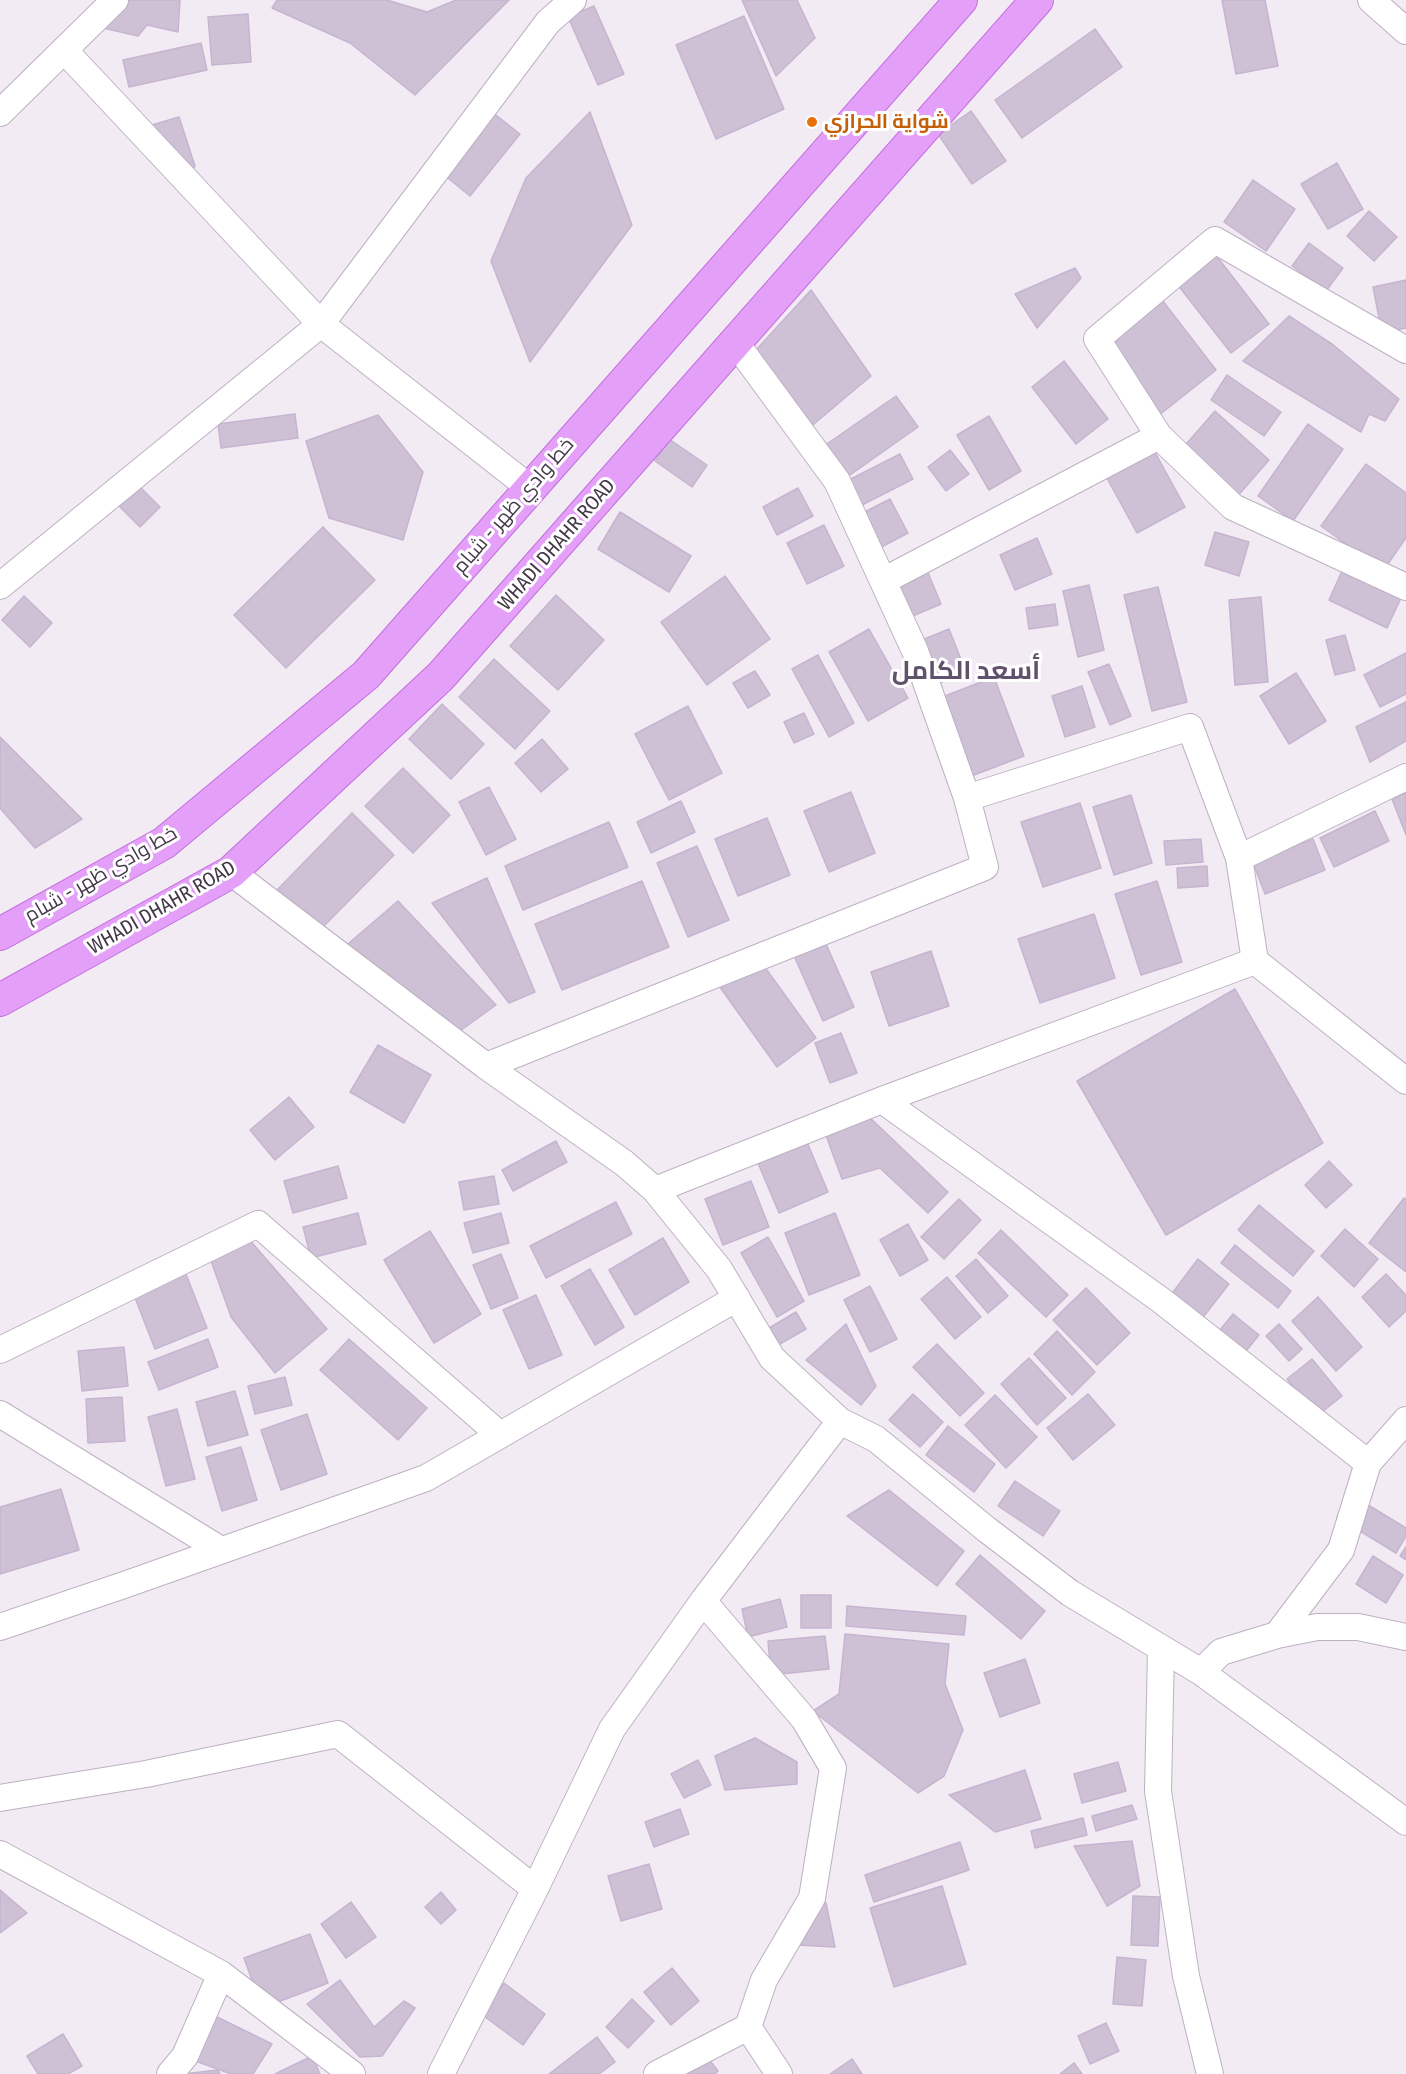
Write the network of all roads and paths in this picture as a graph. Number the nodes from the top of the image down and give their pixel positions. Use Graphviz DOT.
graph roads {
  1 [pos="115,0"];
  2 [pos="573,0"];
  3 [pos="961,0"];
  4 [pos="1037,0"];
  5 [pos="1371,0"];
  6 [pos="1406,31"];
  7 [pos="64,50"];
  8 [pos="0,113"];
  9 [pos="321,324"];
  10 [pos="735,342"];
  11 [pos="1406,350"];
  12 [pos="1159,436"];
  13 [pos="530,488"];
  14 [pos="883,581"];
  15 [pos="0,586"];
  16 [pos="1406,587"];
  17 [pos="1406,777"];
  18 [pos="967,798"];
  19 [pos="1239,858"];
  20 [pos="231,872"];
  21 [pos="0,934"];
  22 [pos="1255,961"];
  23 [pos="0,1000"];
  24 [pos="486,1066"];
  25 [pos="1406,1081"];
  26 [pos="882,1100"];
  27 [pos="655,1190"];
  28 [pos="737,1298"];
  29 [pos="0,1350"];
  30 [pos="0,1414"];
  31 [pos="1406,1420"];
  32 [pos="840,1422"];
  33 [pos="500,1435"];
  34 [pos="1368,1463"];
  35 [pos="221,1550"];
  36 [pos="703,1602"];
  37 [pos="0,1627"];
  38 [pos="1277,1635"];
  39 [pos="1406,1637"];
  40 [pos="1161,1649"];
  41 [pos="1200,1672"];
  42 [pos="0,1798"];
  43 [pos="1406,1822"];
  44 [pos="0,1854"];
  45 [pos="535,1889"];
  46 [pos="220,1974"];
  47 [pos="748,2027"];
  48 [pos="170,2074"];
  49 [pos="352,2074"];
  50 [pos="441,2074"];
  51 [pos="657,2074"];
  52 [pos="780,2074"];
  53 [pos="1210,2074"];
  1 -- 7 [label="street"];
  2 -- 9 [label="street"];
  3 -- 13 [label="main road, خط وادي ظهر - شبام"];
  4 -- 10 [label="main road, WHADI DHAHR ROAD"];
  5 -- 6 [label="street"];
  7 -- 8 [label="street"];
  7 -- 9 [label="street"];
  9 -- 13 [label="street"];
  9 -- 15 [label="street"];
  10 -- 14 [label="street"];
  10 -- 20 [label="main road, WHADI DHAHR ROAD"];
  11 -- 12 [label="street"];
  12 -- 14 [label="street"];
  12 -- 16 [label="street"];
  13 -- 21 [label="main road, خط وادي ظهر - شبام"];
  14 -- 18 [label="street"];
  17 -- 19 [label="street"];
  18 -- 19 [label="street"];
  18 -- 24 [label="street"];
  19 -- 22 [label="street"];
  20 -- 23 [label="main road, WHADI DHAHR ROAD"];
  20 -- 24 [label="street"];
  22 -- 25 [label="street"];
  22 -- 26 [label="street"];
  24 -- 27 [label="street"];
  26 -- 27 [label="street"];
  26 -- 34 [label="street"];
  27 -- 28 [label="street"];
  28 -- 32 [label="street"];
  28 -- 33 [label="street"];
  29 -- 33 [label="street"];
  30 -- 35 [label="street"];
  31 -- 34 [label="street"];
  32 -- 36 [label="street"];
  32 -- 40 [label="street"];
  33 -- 35 [label="street"];
  34 -- 38 [label="street"];
  35 -- 37 [label="street"];
  36 -- 45 [label="street"];
  36 -- 47 [label="street"];
  38 -- 39 [label="street"];
  38 -- 41 [label="street"];
  40 -- 41 [label="street"];
  40 -- 53 [label="street"];
  41 -- 43 [label="street"];
  42 -- 45 [label="street"];
  44 -- 46 [label="street"];
  45 -- 50 [label="street"];
  46 -- 48 [label="street"];
  46 -- 49 [label="street"];
  47 -- 51 [label="street"];
  47 -- 52 [label="street"];
}
